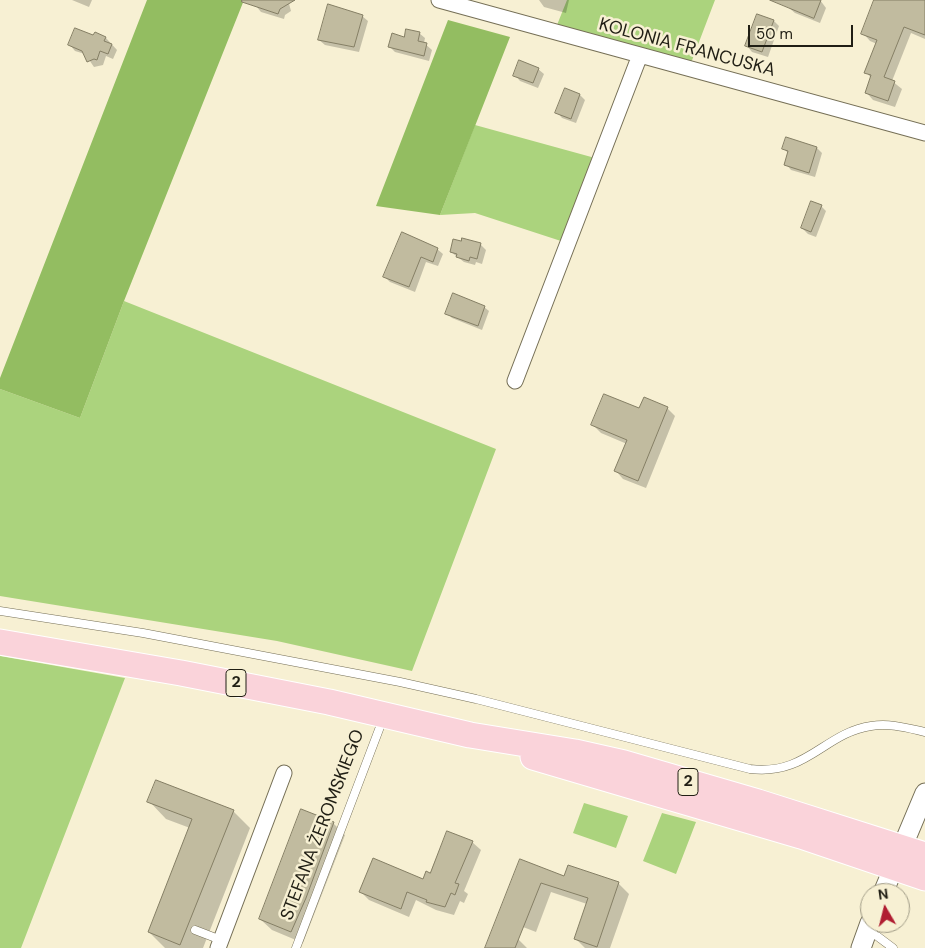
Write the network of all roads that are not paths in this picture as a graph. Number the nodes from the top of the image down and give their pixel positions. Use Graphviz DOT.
graph roads {
  1 [pos="439,0"];
  2 [pos="640,55"];
  3 [pos="925,133"];
  4 [pos="515,381"];
  5 [pos="0,611"];
  6 [pos="0,642"];
  7 [pos="384,715"];
  8 [pos="925,732"];
  9 [pos="284,773"];
  10 [pos="925,793"];
  11 [pos="925,855"];
  12 [pos="897,856"];
  13 [pos="925,878"];
  14 [pos="887,883"];
  15 [pos="195,930"];
  16 [pos="866,935"];
  17 [pos="219,944"];
  18 [pos="296,948"];
  19 [pos="893,948"];
  1 -- 2 [label="street, KOLONIA FRANCUSKA"];
  2 -- 3 [label="street, KOLONIA FRANCUSKA"];
  2 -- 4 [label="street"];
  5 -- 8 [label="lane"];
  6 -- 7 [label="highway, 2"];
  7 -- 12 [label="highway, 2"];
  7 -- 18 [label="lane, STEFANA ŻEROMSKIEGO"];
  9 -- 17 [label="street"];
  10 -- 12 [label="street"];
  11 -- 12 [label="highway, 2"];
  12 -- 13 [label="highway, 2"];
  12 -- 14 [label="street"];
  15 -- 17 [label="lane"];
  16 -- 19 [label="lane"];
}
